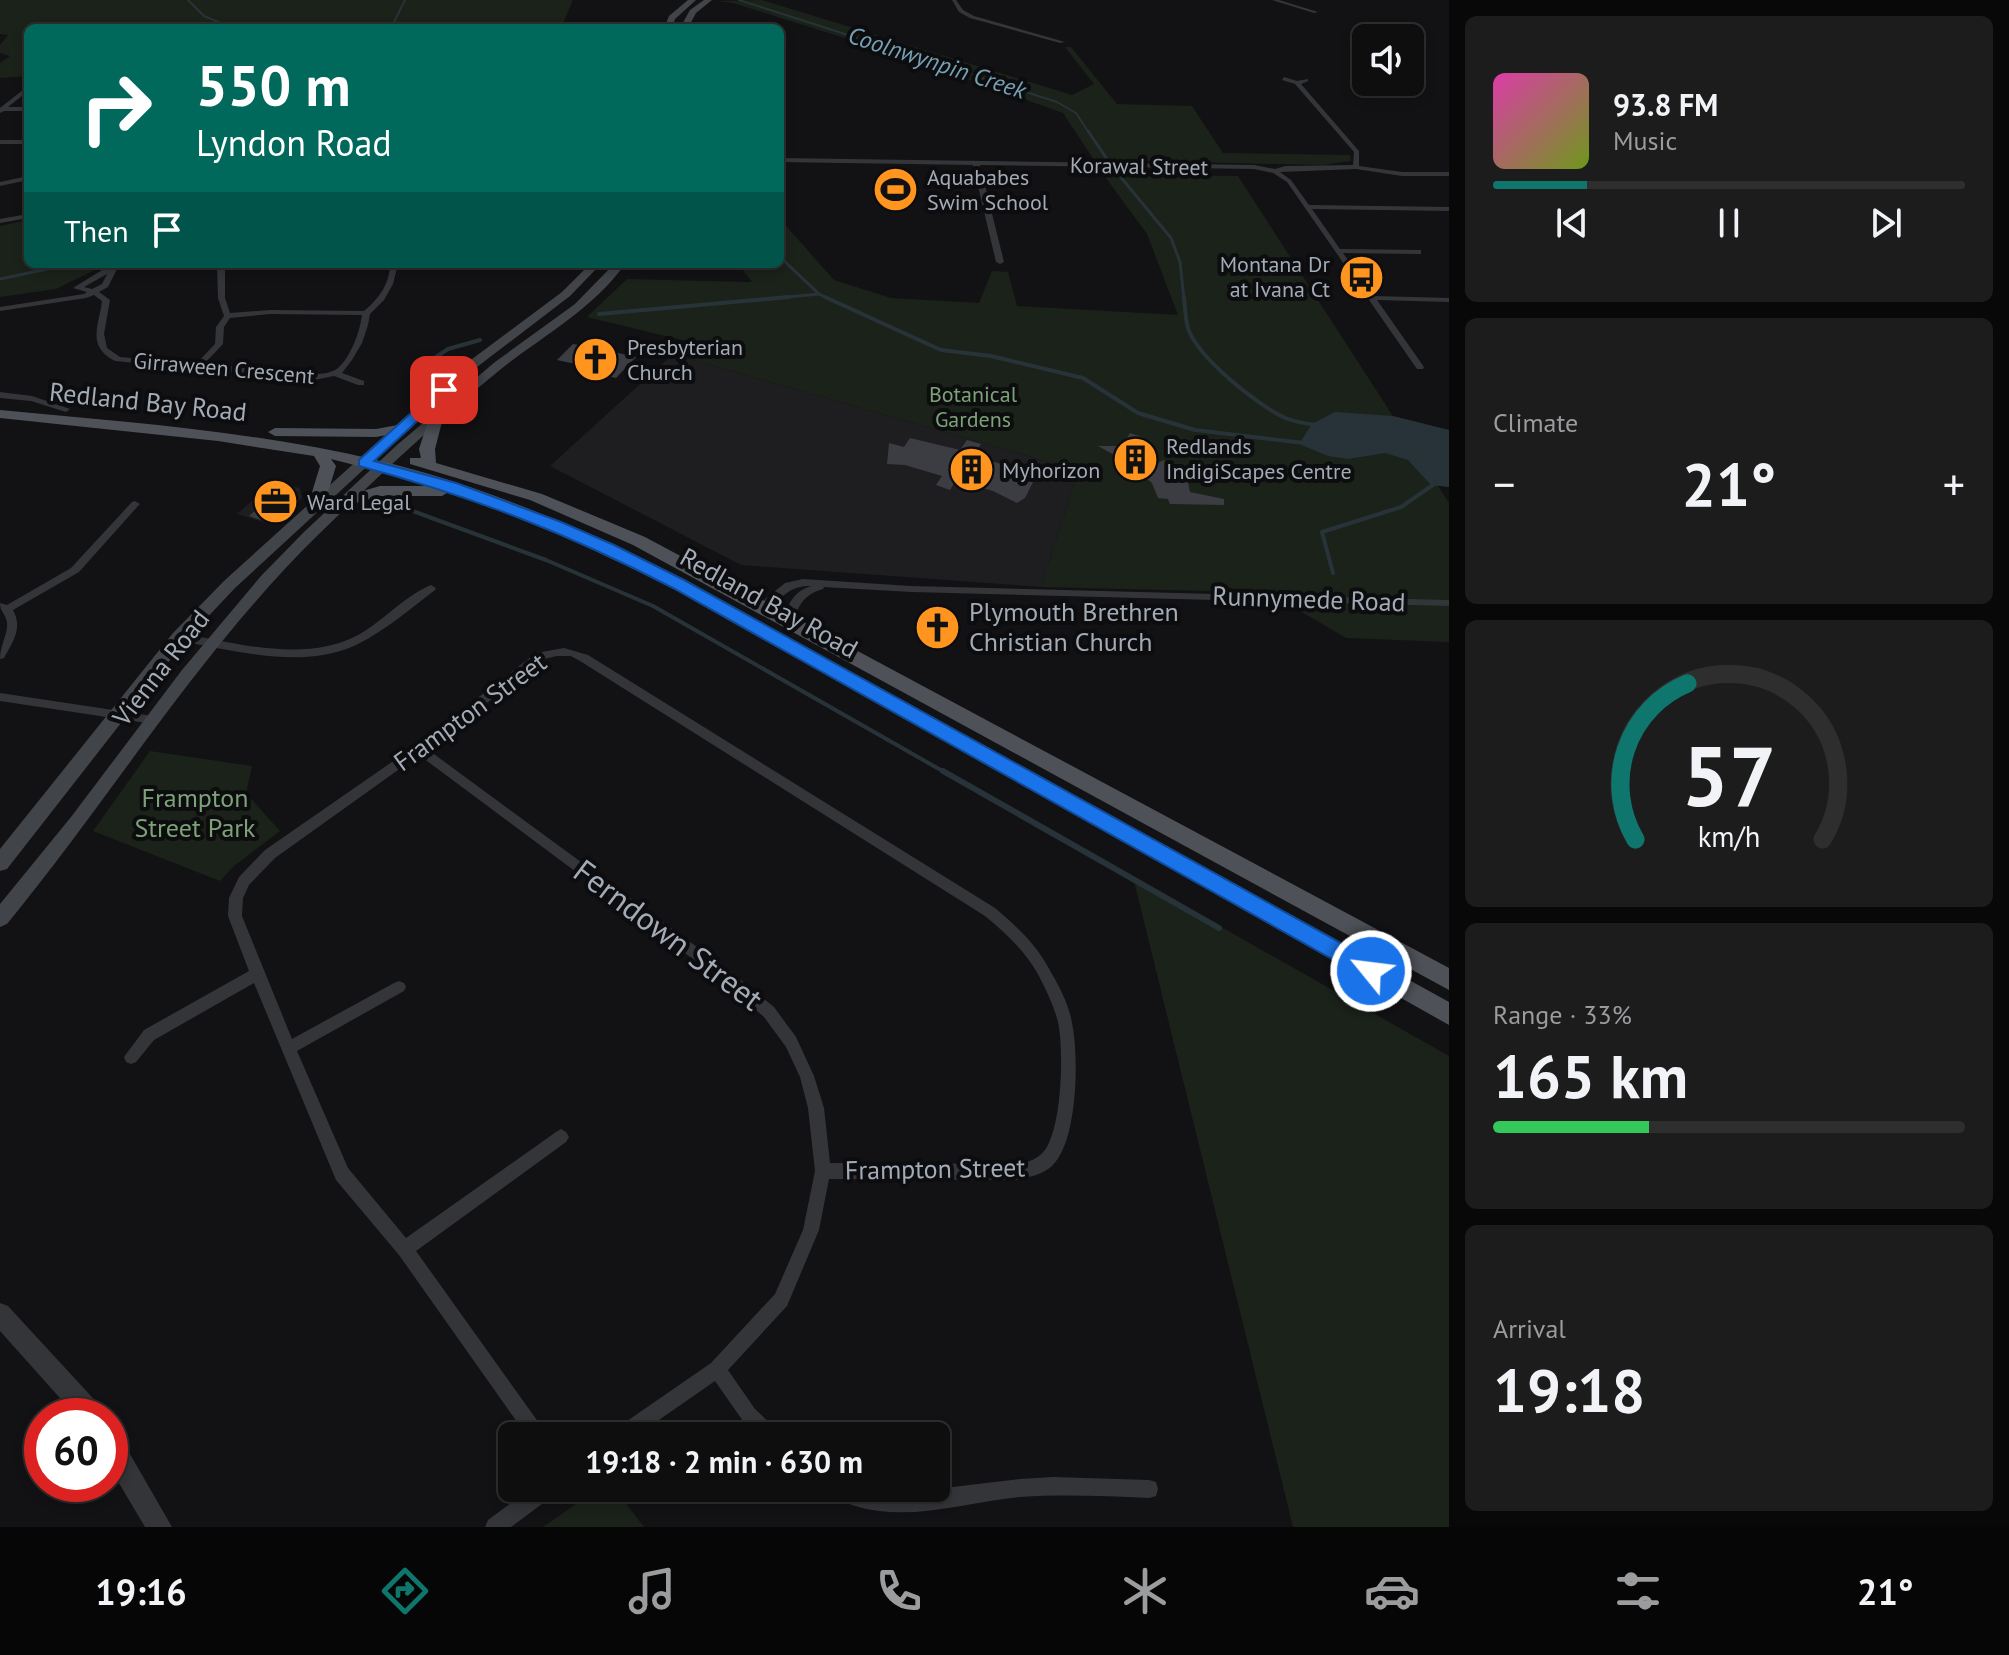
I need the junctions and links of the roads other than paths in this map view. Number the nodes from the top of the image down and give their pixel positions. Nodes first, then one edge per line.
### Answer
1 (692, 0) edge
2 (708, 0) edge
3 (954, 0) edge
4 (1274, 0) edge
5 (1316, 12) dead end
6 (670, 24) edge
7 (686, 24) edge
8 (1062, 42) dead end
9 (1284, 79) dead end
10 (1306, 80) dead end
11 (1297, 83) junction
12 (24, 91) edge
13 (24, 109) edge
14 (2, 110) edge
15 (0, 142) edge
16 (24, 142) edge
17 (784, 160) edge
18 (976, 163) junction
19 (1356, 167) junction
20 (1275, 171) junction
21 (1449, 174) edge
22 (24, 179) edge
23 (0, 184) edge
24 (1307, 207) junction
25 (1449, 209) edge
26 (24, 217) edge
27 (0, 221) edge
28 (1338, 251) junction
29 (1418, 252) dead end
30 (1000, 262) dead end
31 (113, 268) edge
32 (116, 268) edge
33 (221, 268) edge
34 (395, 268) edge
35 (592, 268) edge
36 (616, 268) edge
37 (78, 288) junction
38 (95, 292) junction
39 (1371, 298) junction
40 (1449, 300) edge
41 (0, 307) edge
42 (366, 313) junction
43 (228, 316) junction
44 (199, 365) junction
45 (1420, 367) dead end
46 (334, 373) junction
47 (361, 383) dead end
48 (0, 398) edge
49 (0, 414) edge
50 (436, 418) junction
51 (403, 428) junction
52 (275, 432) junction
53 (321, 454) junction
54 (379, 460) junction
55 (429, 464) junction
56 (470, 493) junction
57 (345, 501) junction
58 (317, 502) junction
59 (135, 504) dead end
60 (834, 585) junction
61 (431, 588) dead end
62 (1449, 603) edge
63 (4, 607) edge
64 (774, 614) junction
65 (755, 627) junction
66 (179, 637) junction
67 (213, 642) junction
68 (0, 655) edge
69 (0, 697) edge
70 (116, 715) junction
71 (153, 720) junction
72 (419, 749) junction
73 (0, 863) edge
74 (0, 918) edge
75 (257, 974) junction
76 (1449, 980) edge
77 (399, 987) dead end
78 (1449, 1014) edge
79 (289, 1048) junction
80 (131, 1057) dead end
81 (561, 1137) dead end
82 (823, 1171) junction
83 (405, 1249) junction
84 (0, 1314) edge
85 (717, 1369) junction
86 (76, 1398) edge
87 (528, 1422) edge
88 (640, 1422) edge
89 (756, 1422) edge
90 (128, 1474) edge
91 (1149, 1489) dead end
92 (950, 1498) edge
93 (528, 1502) edge
94 (884, 1502) edge
95 (924, 1502) edge
96 (159, 1527) edge
97 (495, 1527) edge

1 - 6 main road
2 - 7 main road
3 - 8 street
4 - 5 street
9 - 11 street
10 - 11 street
11 - 19 street
12 - 14 street
13 - 14 street
15 - 16 street
17 - 18 street, Korawal Street
18 - 20 street, Korawal Street
18 - 30 street
19 - 20 street, Korawal Street
19 - 21 street, Korawal Street
20 - 24 street
22 - 23 street
24 - 25 street
24 - 28 street
26 - 27 street
28 - 29 street
28 - 39 street
31 - 37 street
32 - 38 street
33 - 43 street, Girraween Crescent
34 - 42 street
35 - 51 main road
36 - 50 main road
37 - 38 street
37 - 41 street
38 - 41 street
38 - 44 street, Girraween Crescent
39 - 40 street
39 - 45 street
42 - 43 street, Girraween Crescent
42 - 46 street, Girraween Crescent
43 - 44 street
44 - 46 street, Girraween Crescent
46 - 47 street, Girraween Crescent
48 - 52 main road, Redland Bay Road
49 - 53 main road, Redland Bay Road
50 - 54 main road
50 - 55 main road
51 - 52 main road
51 - 54 main road
52 - 54 main road, Redland Bay Road
53 - 54 main road, Redland Bay Road
53 - 58 main road
54 - 55 main road, Redland Bay Road
54 - 56 main road, Redland Bay Road
54 - 57 main road, Vienna Road
54 - 58 main road, Vienna Road
55 - 64 main road, Redland Bay Road
56 - 57 main road
56 - 65 main road, Redland Bay Road
57 - 67 main road, Vienna Road
58 - 66 main road, Vienna Road
59 - 63 street
60 - 62 street, Runnymede Road
60 - 64 street, Runnymede Road
60 - 64 street, Runnymede Road
61 - 67 street
63 - 68 street
64 - 65 main road
64 - 76 main road, Redland Bay Road
65 - 78 main road, Redland Bay Road
66 - 67 street
66 - 70 main road, Vienna Road
67 - 71 main road, Vienna Road
69 - 70 street
70 - 71 street
70 - 73 main road, Vienna Road
71 - 74 main road, Vienna Road
72 - 75 street, Frampton Street
72 - 82 street, Ferndown Street
72 - 82 street, Frampton Street
75 - 79 street, Frampton Street
75 - 80 street
77 - 79 street
79 - 83 street, Frampton Street
81 - 83 street
82 - 85 street, Ferndown Street
83 - 87 street, Frampton Street
84 - 86 street
85 - 88 street, Ferndown Street
85 - 89 street
90 - 96 street
91 - 92 street
93 - 97 street
94 - 95 street

